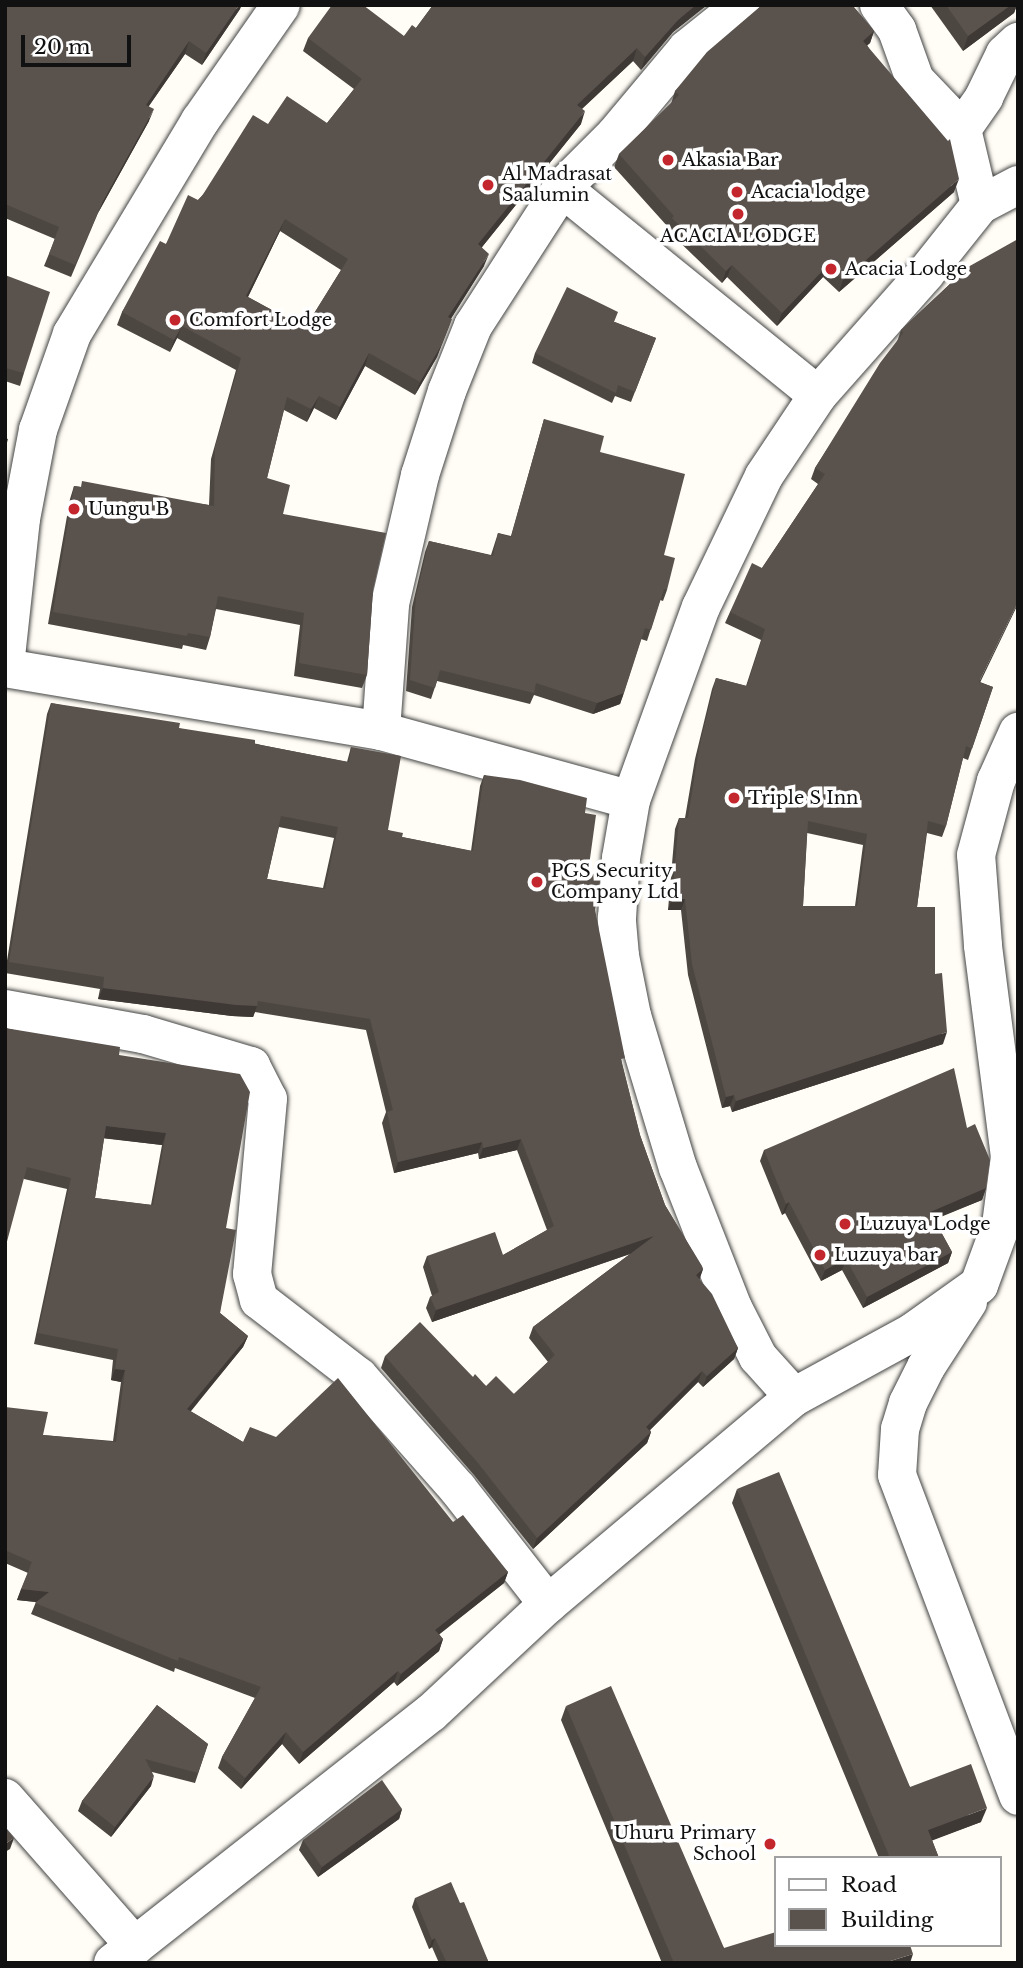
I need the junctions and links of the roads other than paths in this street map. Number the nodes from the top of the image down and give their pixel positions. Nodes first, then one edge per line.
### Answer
1 (281, 5) edge
2 (742, 5) edge
3 (878, 5) edge
4 (1018, 42) edge
5 (961, 129) junction
6 (1018, 185) edge
7 (562, 188) junction
8 (980, 205) junction
9 (818, 395) junction
10 (5, 667) edge
11 (381, 731) junction
12 (1018, 732) edge
13 (631, 800) junction
14 (5, 1009) edge
15 (979, 1285) junction
16 (794, 1397) junction
17 (548, 1604) junction
18 (1018, 1796) edge
19 (5, 1797) edge
20 (124, 1954) edge

1 - 10 street
2 - 7 street
3 - 5 street
4 - 5 street
5 - 8 street
6 - 8 street
7 - 9 street
7 - 11 street
8 - 9 street
9 - 13 street
10 - 11 street
11 - 13 street
12 - 15 street
13 - 16 street
14 - 17 street
15 - 16 street
15 - 18 street
16 - 17 street
17 - 20 street
19 - 20 street

